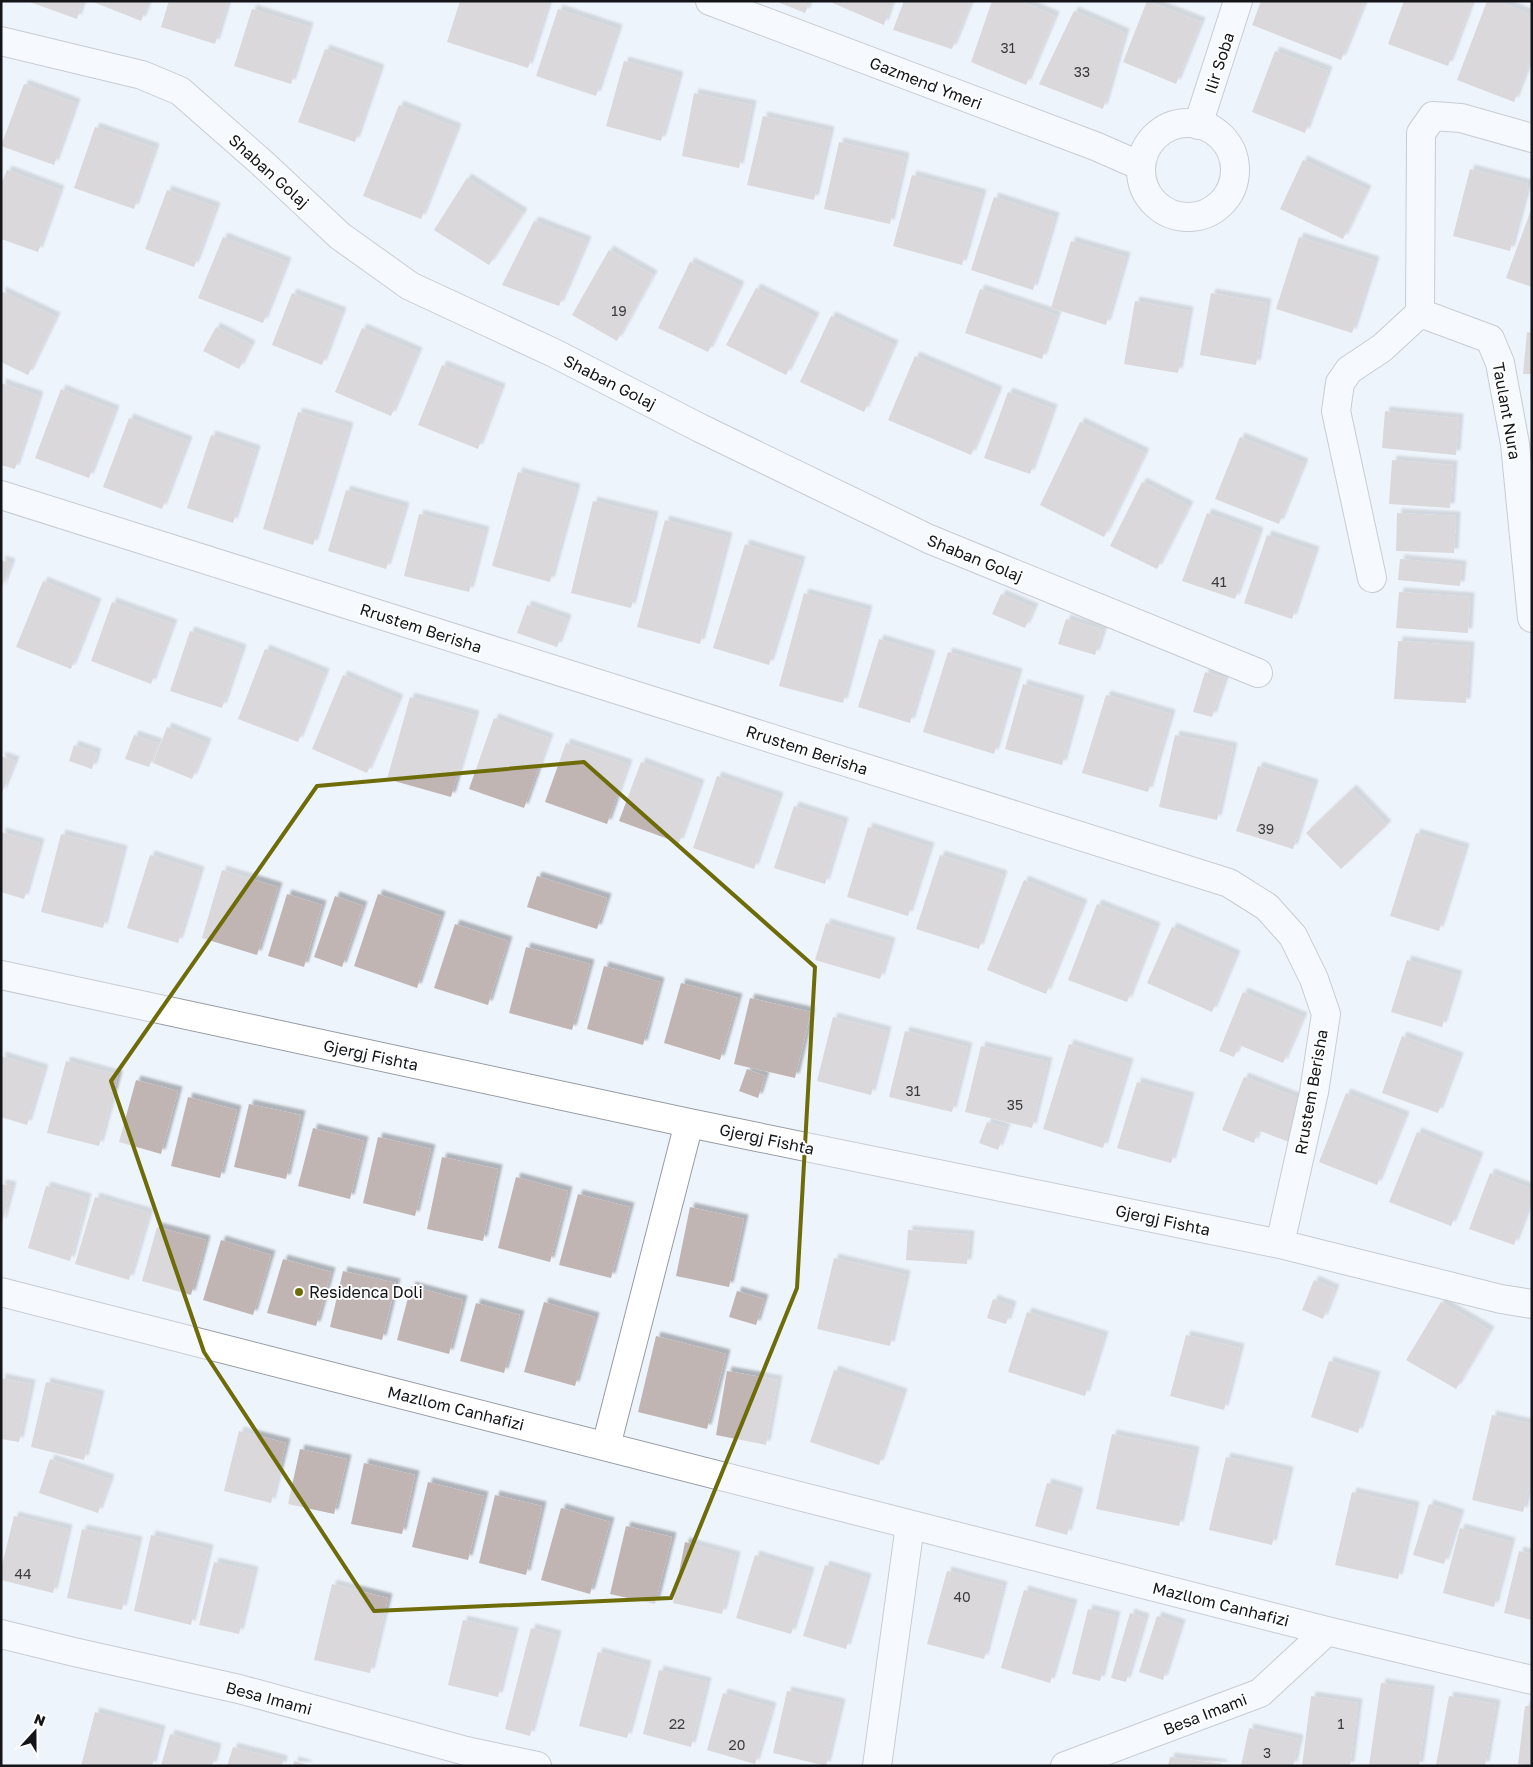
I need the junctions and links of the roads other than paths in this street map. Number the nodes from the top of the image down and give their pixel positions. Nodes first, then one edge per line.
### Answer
1 (710, 1) edge
2 (1238, 1) edge
3 (1, 41) edge
4 (1198, 125) junction
5 (1532, 138) edge
6 (1141, 166) junction
7 (1420, 313) junction
8 (1, 495) edge
9 (1372, 578) dead end
10 (1532, 618) edge
11 (1258, 673) dead end
12 (1, 975) edge
13 (689, 1123) junction
14 (1280, 1244) junction
15 (1, 1292) edge
16 (1532, 1304) edge
17 (606, 1446) junction
18 (910, 1525) junction
19 (1327, 1631) junction
20 (1, 1634) edge
21 (1532, 1680) edge
22 (537, 1766) edge
23 (877, 1766) edge
24 (1065, 1766) edge

1 - 6 street, Gazmend Ymeri
2 - 4 street, Ilir Soba
3 - 11 street, Shaban Golaj
4 - 6 street
4 - 6 street
5 - 7 street
7 - 9 street
7 - 10 street, Taulant Nura
8 - 14 street, Rrustem Berisha
12 - 13 street, Gjergj Fishta
13 - 14 street, Gjergj Fishta
13 - 17 street
14 - 16 street, Gjergj Fishta
15 - 17 street, Mazllom Canhafizi
17 - 18 street, Mazllom Canhafizi
18 - 19 street, Mazllom Canhafizi
18 - 23 street
19 - 21 street, Mazllom Canhafizi
19 - 24 street, Besa Imami
20 - 22 street, Besa Imami

